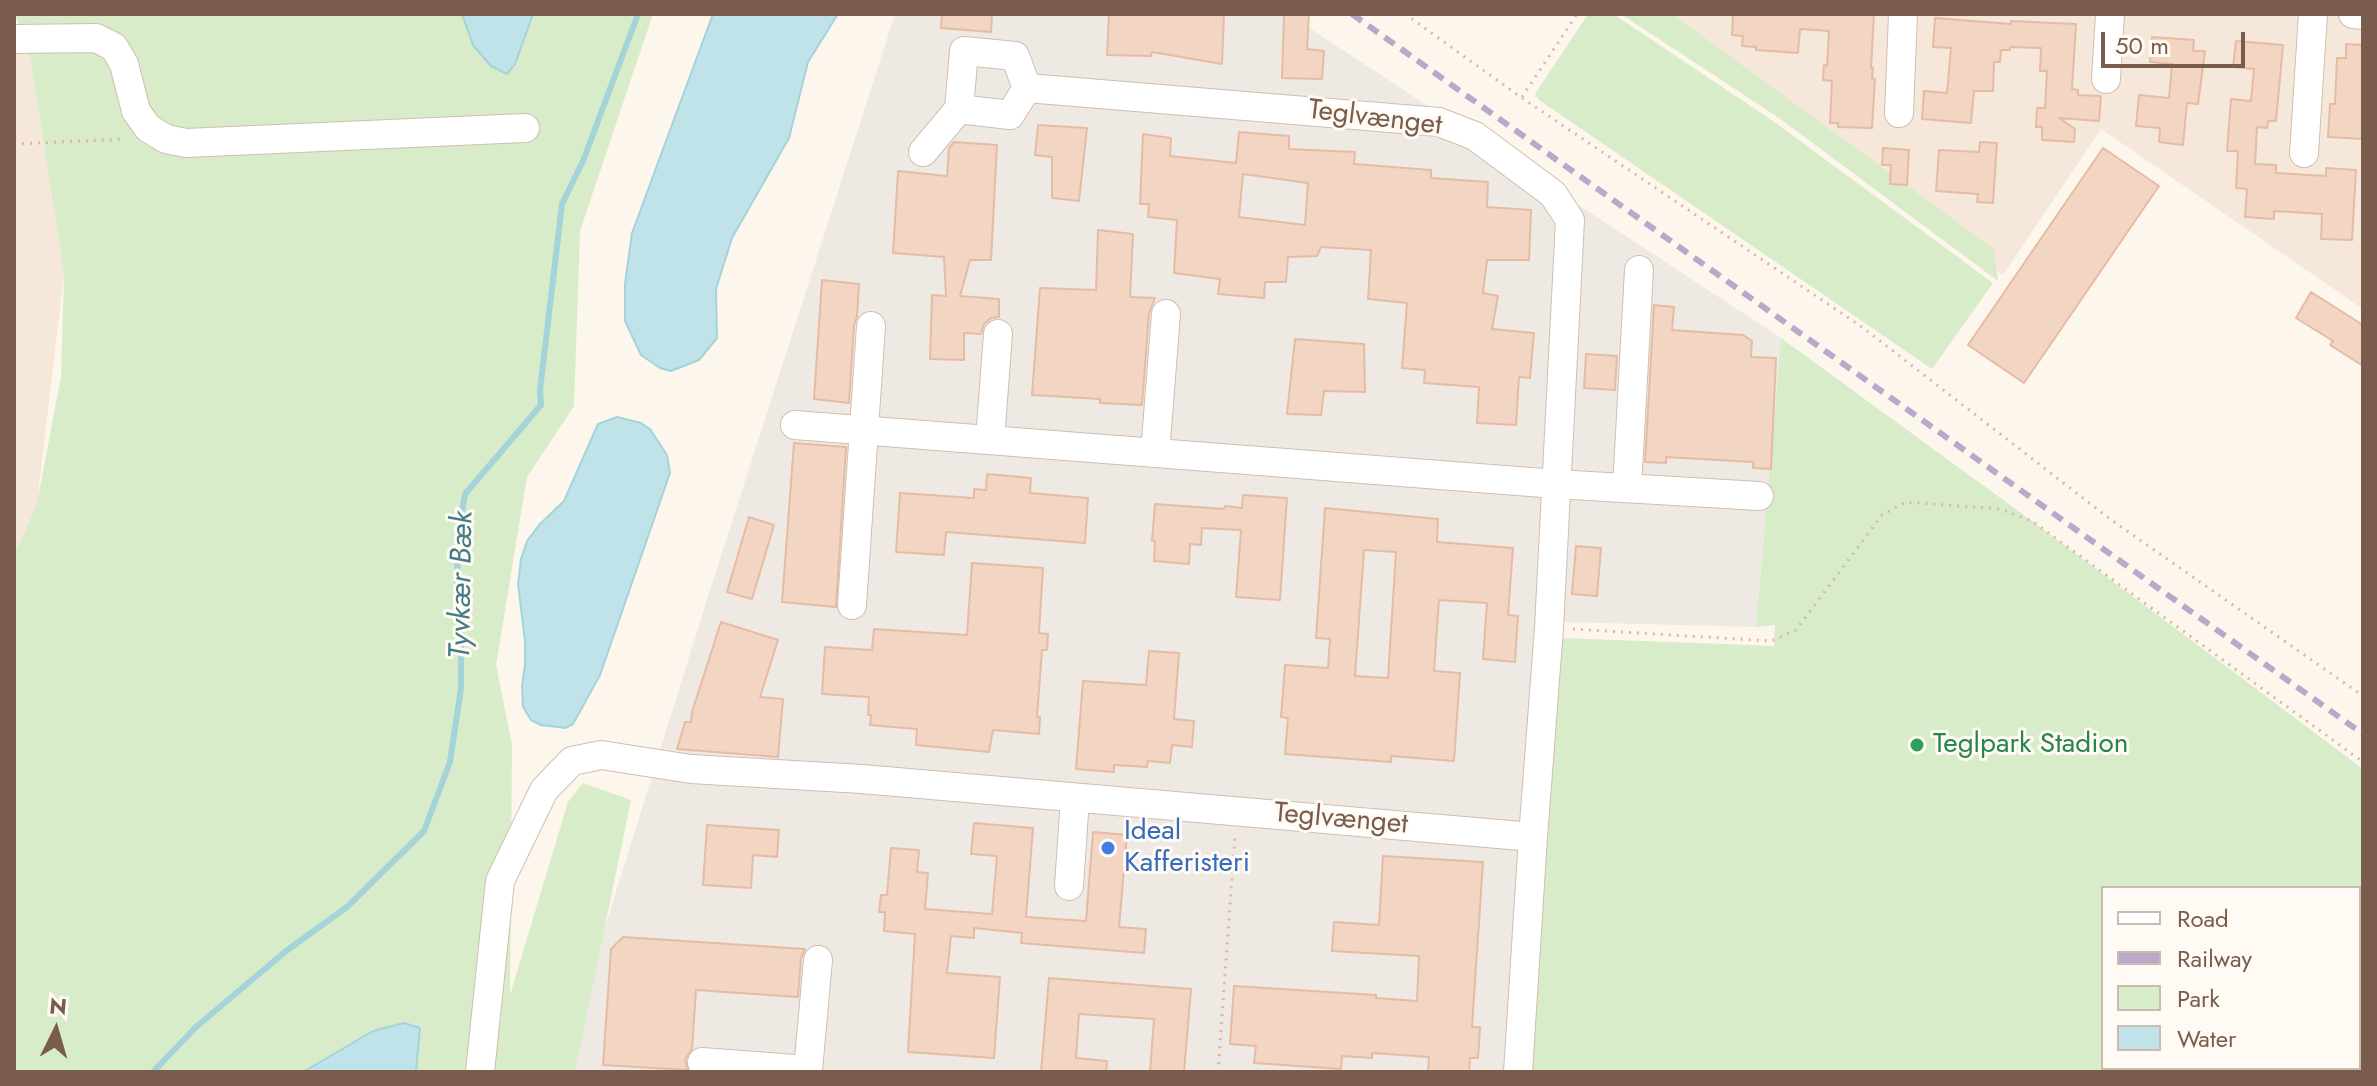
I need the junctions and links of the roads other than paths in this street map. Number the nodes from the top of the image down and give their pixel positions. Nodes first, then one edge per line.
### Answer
1 (1903, 14) edge
2 (2110, 14) edge
3 (2313, 14) edge
4 (2353, 14) edge
5 (2363, 15) edge
6 (14, 39) edge
7 (2106, 79) dead end
8 (1027, 88) junction
9 (959, 109) junction
10 (1899, 113) dead end
11 (525, 128) dead end
12 (923, 152) dead end
13 (2304, 153) dead end
14 (1639, 270) dead end
15 (1166, 314) dead end
16 (871, 326) dead end
17 (998, 334) dead end
18 (795, 425) dead end
19 (864, 430) junction
20 (990, 440) junction
21 (1155, 453) junction
22 (1556, 484) junction
23 (1627, 488) junction
24 (1759, 496) dead end
25 (852, 605) dead end
26 (1075, 798) junction
27 (1533, 837) junction
28 (1069, 886) dead end
29 (818, 960) dead end
30 (702, 1062) dead end
31 (809, 1071) edge
32 (480, 1072) edge
33 (1518, 1072) edge

1 - 10 street
2 - 7 street
3 - 13 street
4 - 5 street
6 - 11 street
8 - 9 street
8 - 9 street
8 - 22 street, Teglvænget
9 - 12 street
14 - 23 street
15 - 21 street
16 - 19 street
17 - 20 street
18 - 19 street
19 - 20 street
19 - 25 street
20 - 21 street
21 - 22 street
22 - 23 street
22 - 27 street, Teglvænget
23 - 24 street
26 - 27 street, Teglvænget
26 - 28 street
26 - 32 street, Teglvænget
27 - 33 street, Teglvænget
29 - 31 street
30 - 31 street

